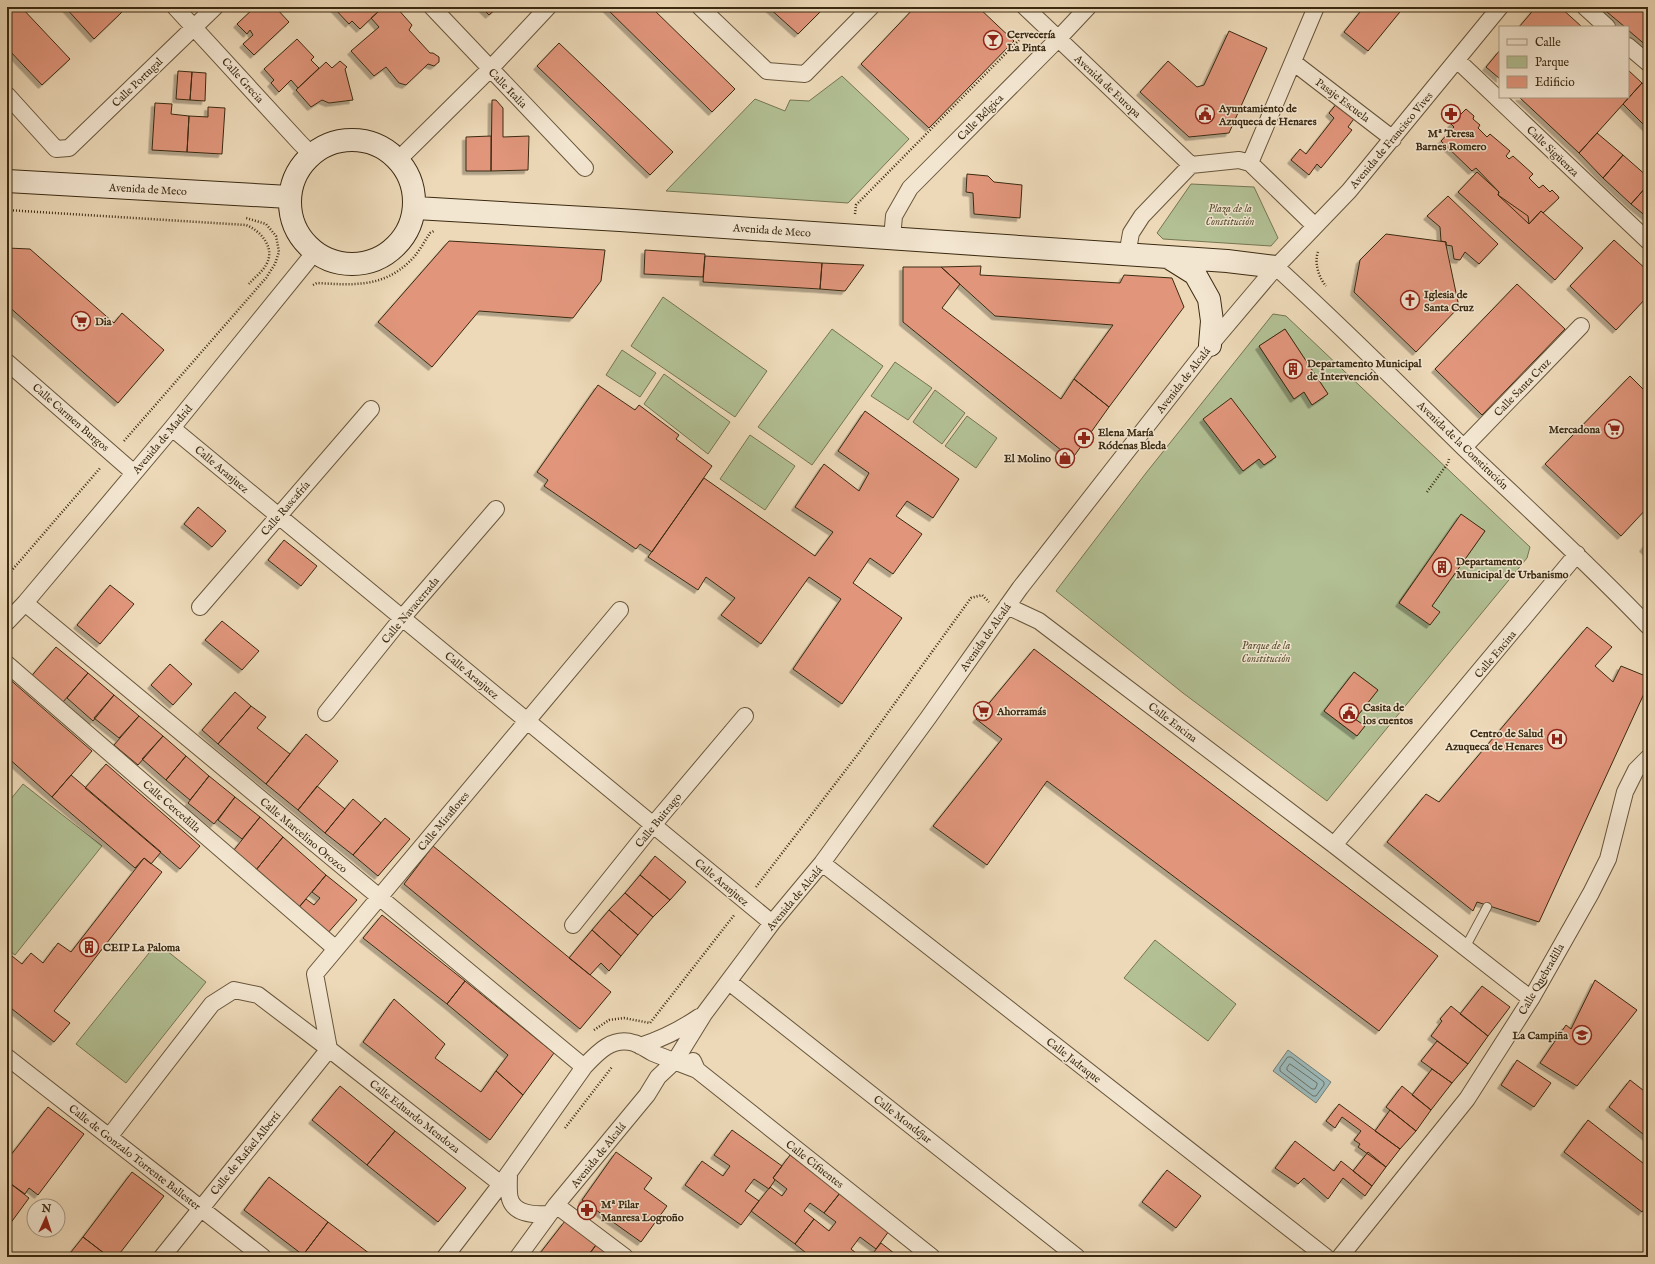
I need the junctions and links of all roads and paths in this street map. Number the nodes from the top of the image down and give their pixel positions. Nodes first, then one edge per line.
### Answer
1 (175, 7) edge
2 (215, 7) edge
3 (432, 7) edge
4 (548, 7) edge
5 (700, 7) edge
6 (871, 7) edge
7 (1025, 7) edge
8 (1088, 7) edge
9 (1316, 7) edge
10 (1585, 7) edge
11 (1498, 8) edge
12 (1606, 26) edge
13 (194, 27) junction
14 (1058, 39) junction
15 (1629, 47) edge
16 (1457, 60) junction
17 (1293, 62) junction
18 (1648, 63) edge
19 (490, 69) junction
20 (7, 94) edge
21 (1393, 138) junction
22 (310, 153) junction
23 (399, 159) junction
24 (1250, 163) junction
25 (1191, 165) junction
26 (585, 168) dead end
27 (7, 181) edge
28 (289, 197) junction
29 (416, 208) junction
30 (7, 210) edge
31 (241, 218) dead end
32 (1315, 226) junction
33 (892, 238) junction
34 (1648, 242) edge
35 (1319, 248) dead end
36 (314, 253) junction
37 (1127, 255) junction
38 (1170, 258) junction
39 (1276, 266) junction
40 (249, 284) dead end
41 (1322, 309) junction
42 (1581, 326) dead end
43 (1210, 345) junction
44 (7, 362) edge
45 (371, 409) dead end
46 (172, 428) junction
47 (1464, 447) junction
48 (112, 454) junction
49 (1449, 454) dead end
50 (134, 473) junction
51 (1427, 492) dead end
52 (496, 508) dead end
53 (278, 515) junction
54 (1577, 554) junction
55 (7, 576) edge
56 (25, 603) junction
57 (1007, 606) junction
58 (200, 607) dead end
59 (620, 610) dead end
60 (402, 618) junction
61 (7, 622) edge
62 (1648, 626) edge
63 (7, 664) edge
64 (326, 713) dead end
65 (745, 716) dead end
66 (528, 721) junction
67 (1648, 758) edge
68 (653, 825) junction
69 (1334, 845) junction
70 (822, 863) junction
71 (378, 897) junction
72 (1487, 907) dead end
73 (772, 923) junction
74 (573, 925) dead end
75 (1465, 948) junction
76 (336, 949) junction
77 (728, 982) junction
78 (1531, 999) junction
79 (704, 1014) junction
80 (690, 1037) junction
81 (329, 1049) junction
82 (645, 1049) junction
83 (7, 1057) edge
84 (674, 1061) junction
85 (584, 1067) junction
86 (697, 1070) junction
87 (658, 1077) junction
88 (109, 1137) junction
89 (505, 1179) junction
90 (201, 1208) junction
91 (553, 1210) junction
92 (162, 1257) edge
93 (262, 1257) edge
94 (446, 1257) edge
95 (518, 1257) edge
96 (625, 1257) edge
97 (932, 1257) edge
98 (1077, 1257) edge
99 (1326, 1257) edge
100 (1340, 1257) edge

1 - 13 street, Calle Grecia
2 - 13 street, Calle Portugal
3 - 19 street, Calle Italia
4 - 19 street
5 - 6 street
7 - 14 street, Avenida de Europa
8 - 14 street, Calle Bélgica
9 - 17 street
10 - 12 street
11 - 16 street, Avenida de Francisco Vives
13 - 20 street, Calle Portugal
13 - 22 street, Calle Grecia
14 - 25 street, Avenida de Europa
14 - 33 street, Calle Bélgica
15 - 18 street
16 - 21 street, Avenida de Francisco Vives
16 - 34 street, Calle Sigüenza
17 - 21 street, Pasaje Escuela
17 - 24 street
19 - 23 street
19 - 26 street, Calle Italia
21 - 32 street, Avenida de Francisco Vives
22 - 23 street
22 - 28 street
23 - 29 street
24 - 25 street
24 - 32 street
25 - 37 street
27 - 28 street, Avenida de Meco
28 - 36 street
29 - 33 street, Avenida de Meco
29 - 36 street
30 - 40 path
31 - 48 path
32 - 39 street, Avenida de Francisco Vives
33 - 37 street, Avenida de Meco
35 - 41 path
36 - 46 street, Avenida de Madrid
37 - 38 street, Avenida de Meco
38 - 39 street, Avenida de Meco
38 - 43 street
39 - 41 street, Avenida de la Constitución
39 - 43 street, Avenida de Alcalá
41 - 47 street, Avenida de la Constitución
42 - 47 street, Calle Santa Cruz
43 - 57 street, Avenida de Alcalá
44 - 48 street, Calle Carmen Burgos
45 - 53 street, Calle Rascafría
46 - 50 street, Avenida de Madrid
46 - 53 street, Calle Aranjuez
47 - 54 street, Avenida de la Constitución
48 - 50 street, Calle Carmen Burgos
48 - 55 path
49 - 51 path
50 - 56 street, Avenida de Madrid
52 - 60 street, Calle Navacerrada
53 - 58 street, Calle Rascafría
53 - 60 street, Calle Aranjuez
54 - 62 street, Avenida de la Constitución
54 - 69 street, Calle Encina
56 - 61 street, Avenida de Madrid
56 - 71 street, Calle Marcelino Orozco
57 - 69 street, Calle Encina
57 - 70 street, Avenida de Alcalá
59 - 66 street, Calle Miraflores
60 - 64 street, Calle Navacerrada
60 - 66 street, Calle Aranjuez
63 - 76 street, Calle Cercedilla
65 - 68 street, Calle Buitrago
66 - 68 street, Calle Aranjuez
66 - 71 street, Calle Miraflores
67 - 78 street, Calle Quebradilla
68 - 73 street, Calle Aranjuez
68 - 74 street, Calle Buitrago
69 - 75 street, Calle Encina
70 - 73 street, Avenida de Alcalá
70 - 99 street, Calle Jadraque
71 - 76 street, Calle Miraflores
71 - 85 street, Calle Marcelino Orozco
72 - 75 lane
73 - 77 street, Avenida de Alcalá
75 - 78 street, Calle Encina
76 - 81 street, Calle Miraflores
77 - 79 street, Avenida de Alcalá
77 - 98 street, Calle Mondéjar
78 - 100 street, Calle Quebradilla
79 - 80 street, Avenida de Alcalá
79 - 82 street, Avenida de Alcalá
80 - 84 street, Avenida de Alcalá
80 - 86 street
81 - 88 street, Calle Eduardo Mendoza
81 - 89 street, Calle Eduardo Mendoza
81 - 90 street, Calle de Rafael Alberti
82 - 84 street, Calle Cifuentes
82 - 85 street, Avenida de Alcalá
82 - 87 street
83 - 88 street, Calle de Gonzalo Torrente Ballester
84 - 86 street, Calle Cifuentes
84 - 87 street, Avenida de Alcalá
85 - 89 street, Avenida de Alcalá
86 - 97 street, Calle Cifuentes
87 - 91 street, Avenida de Alcalá
88 - 90 street, Calle de Gonzalo Torrente Ballester
89 - 91 street
89 - 94 street, Avenida de Alcalá
90 - 92 street, Calle de Rafael Alberti
90 - 93 street, Calle de Gonzalo Torrente Ballester
91 - 95 street, Avenida de Alcalá
91 - 96 street

